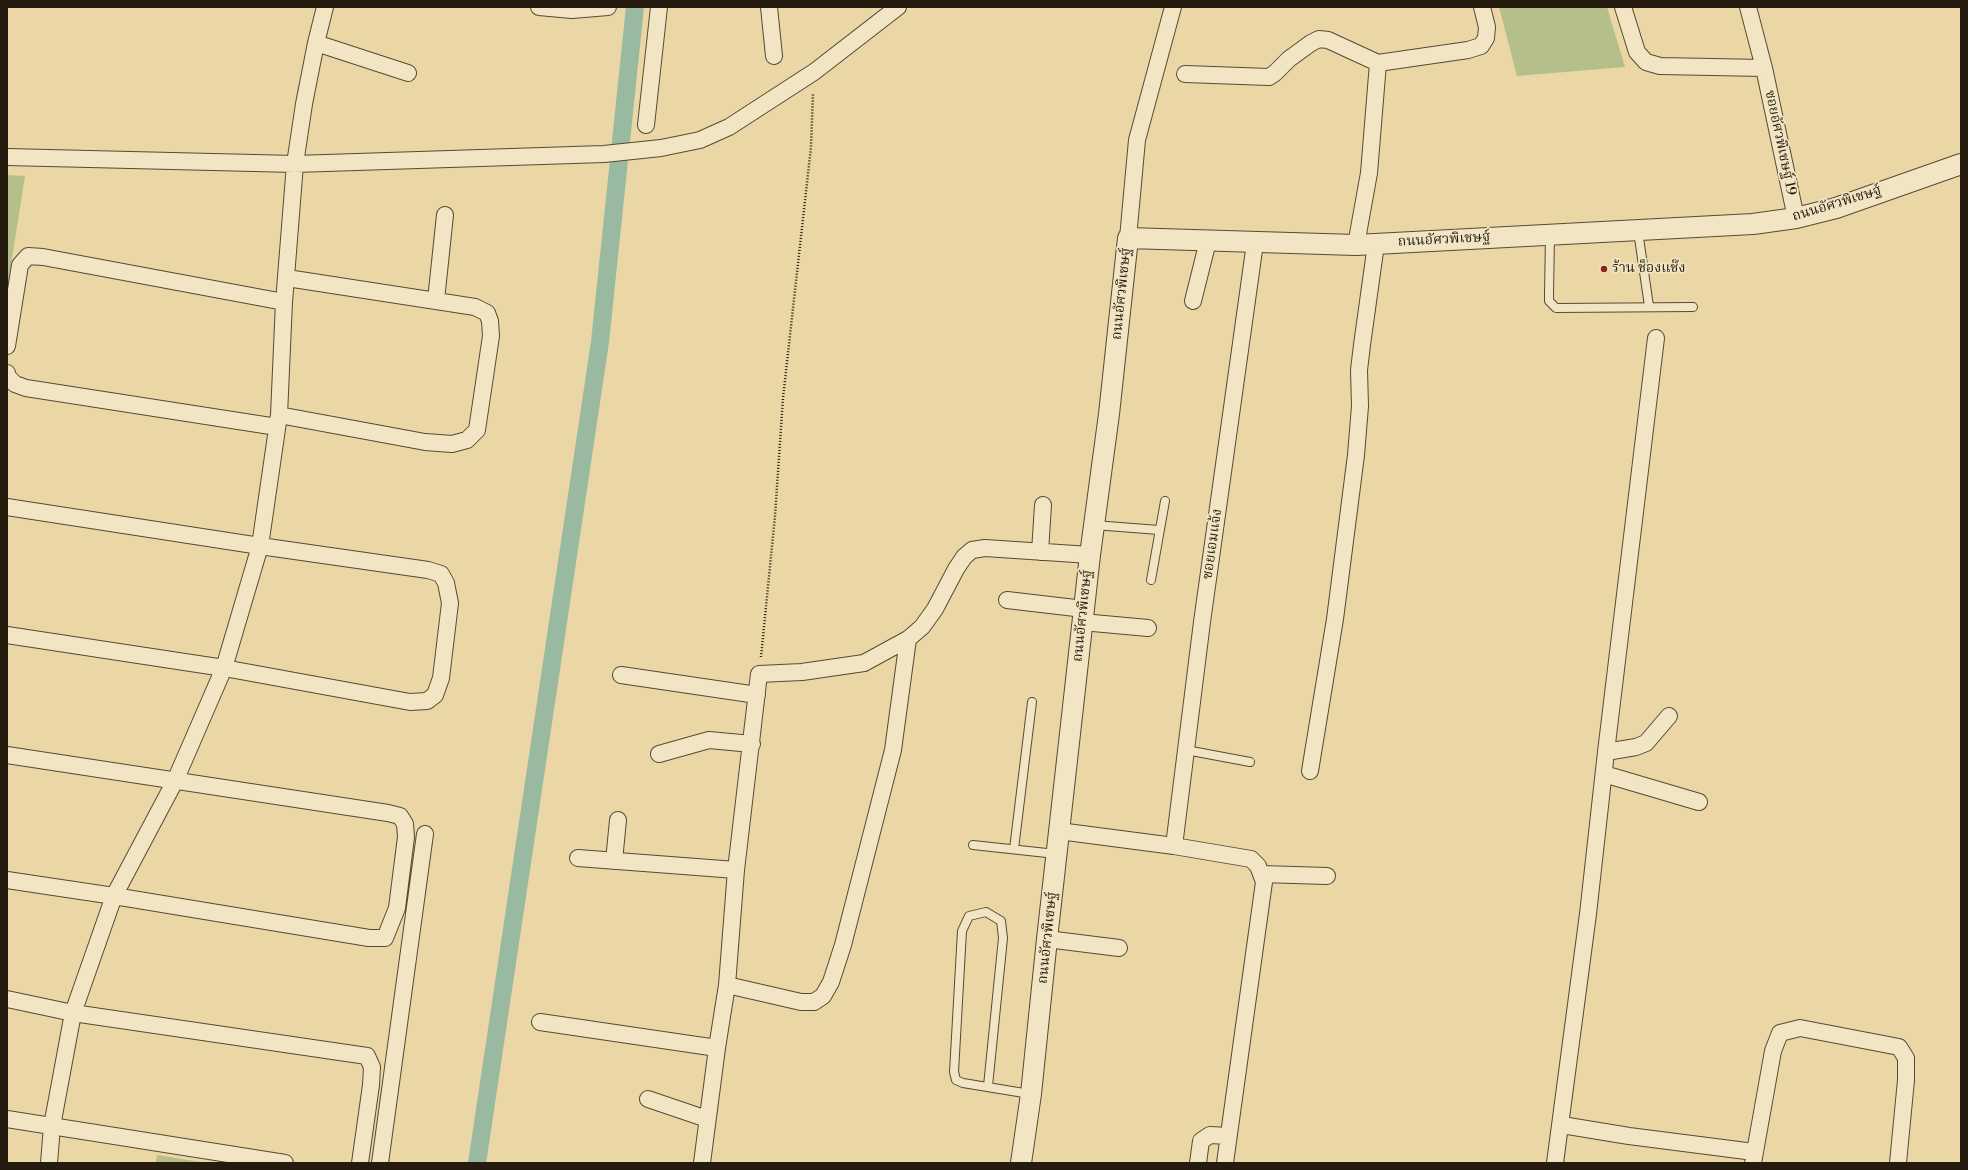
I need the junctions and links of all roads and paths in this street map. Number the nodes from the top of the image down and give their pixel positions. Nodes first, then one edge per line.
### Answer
1 (325, 7) edge
2 (539, 7) edge
3 (608, 7) edge
4 (659, 7) edge
5 (769, 7) edge
6 (898, 7) edge
7 (1173, 7) edge
8 (1482, 7) edge
9 (1623, 7) edge
10 (1748, 7) edge
11 (316, 43) junction
12 (774, 56) dead end
13 (1378, 63) junction
14 (1764, 68) junction
15 (814, 72) junction
16 (408, 73) dead end
17 (1185, 74) dead end
18 (646, 126) dead end
19 (7, 157) edge
20 (295, 164) junction
21 (1961, 164) edge
22 (445, 215) dead end
23 (1796, 218) junction
24 (1638, 231) junction
25 (1550, 234) junction
26 (1128, 238) junction
27 (1208, 241) junction
28 (1255, 243) junction
29 (1376, 244) junction
30 (1356, 245) junction
31 (287, 278) junction
32 (436, 300) junction
33 (1193, 301) dead end
34 (284, 302) junction
35 (1649, 306) junction
36 (1693, 307) dead end
37 (1656, 338) dead end
38 (7, 346) edge
39 (7, 373) edge
40 (278, 421) junction
41 (1164, 501) dead end
42 (1043, 505) dead end
43 (7, 507) edge
44 (1093, 525) junction
45 (1159, 530) junction
46 (260, 546) junction
47 (1040, 552) junction
48 (1090, 555) junction
49 (1151, 580) dead end
50 (1007, 600) dead end
51 (1083, 616) junction
52 (1148, 628) dead end
53 (7, 635) edge
54 (908, 639) junction
55 (224, 668) junction
56 (759, 674) junction
57 (621, 675) dead end
58 (757, 695) junction
59 (1032, 702) dead end
60 (1669, 716) dead end
61 (752, 744) junction
62 (1186, 750) junction
63 (1606, 752) junction
64 (659, 754) dead end
65 (7, 755) edge
66 (1250, 762) dead end
67 (1310, 771) dead end
68 (1604, 774) junction
69 (175, 781) junction
70 (1699, 802) dead end
71 (618, 820) dead end
72 (1059, 831) junction
73 (425, 834) dead end
74 (973, 844) dead end
75 (1174, 846) junction
76 (1014, 849) junction
77 (1057, 854) junction
78 (578, 858) dead end
79 (614, 861) junction
80 (736, 870) junction
81 (1261, 874) junction
82 (1327, 876) dead end
83 (7, 880) edge
84 (114, 896) junction
85 (1047, 939) junction
86 (1119, 948) dead end
87 (727, 985) junction
88 (7, 999) edge
89 (73, 1013) junction
90 (540, 1022) dead end
91 (717, 1048) junction
92 (988, 1086) junction
93 (1031, 1094) junction
94 (648, 1099) dead end
95 (7, 1119) edge
96 (707, 1119) junction
97 (1562, 1125) junction
98 (52, 1126) junction
99 (1228, 1136) junction
100 (1753, 1158) edge
101 (49, 1163) edge
102 (285, 1163) edge
103 (360, 1163) edge
104 (380, 1163) edge
105 (702, 1163) edge
106 (1021, 1163) edge
107 (1198, 1163) edge
108 (1224, 1163) edge
109 (1555, 1163) edge
110 (1898, 1163) edge

1 - 11 street
2 - 3 street
4 - 18 street
5 - 12 street
6 - 15 street
7 - 26 street
8 - 13 street
9 - 14 street
10 - 14 street, ซอยอัศวพิเชษฐ์ 19
11 - 16 street
11 - 20 street
13 - 17 street
13 - 30 street
14 - 23 street, ซอยอัศวพิเชษฐ์ 19
15 - 20 street
15 - 56 path
19 - 20 street
20 - 31 street
21 - 23 street, ถนนอัศวพิเชษฐ์
22 - 32 street
23 - 24 street, ถนนอัศวพิเชษฐ์
24 - 25 street, ถนนอัศวพิเชษฐ์
24 - 35 lane
25 - 29 street, ถนนอัศวพิเชษฐ์
25 - 35 lane
26 - 27 street, ถนนอัศวพิเชษฐ์
26 - 44 street, ถนนอัศวพิเชษฐ์
27 - 28 street, ถนนอัศวพิเชษฐ์
27 - 33 street
28 - 30 street, ถนนอัศวพิเชษฐ์
28 - 62 street, ซอยเอมแจ้ง
29 - 30 street, ถนนอัศวพิเชษฐ์
29 - 67 street
31 - 32 street
31 - 34 street
32 - 40 street
34 - 38 street
34 - 40 street
35 - 36 lane
37 - 63 street
39 - 40 street
40 - 46 street
41 - 45 lane
42 - 47 street
43 - 46 street
44 - 45 lane
44 - 48 street, ถนนอัศวพิเชษฐ์
45 - 49 lane
46 - 55 street
46 - 55 street
47 - 48 street
47 - 54 street
48 - 51 street, ถนนอัศวพิเชษฐ์
50 - 51 street
51 - 52 street
51 - 72 street, ถนนอัศวพิเชษฐ์
53 - 55 street
54 - 56 street
54 - 87 street
55 - 69 street
56 - 58 street
57 - 58 street
58 - 61 street
59 - 76 lane
60 - 63 street
61 - 64 street
61 - 80 street
62 - 66 lane
62 - 75 street, ซอยเอมแจ้ง
63 - 68 street
65 - 69 street
68 - 70 street
68 - 97 street
69 - 84 street
69 - 84 street
71 - 79 street
72 - 75 street
72 - 77 street, ถนนอัศวพิเชษฐ์
73 - 104 street
74 - 76 lane
75 - 81 street
76 - 77 lane
77 - 85 street, ถนนอัศวพิเชษฐ์
78 - 79 street
79 - 80 street
80 - 87 street
81 - 82 street
81 - 99 street
83 - 84 street
84 - 89 street
85 - 86 street
85 - 93 street, ถนนอัศวพิเชษฐ์
87 - 91 street
88 - 89 street
89 - 98 street
89 - 103 street
90 - 91 street
91 - 96 street
92 - 92 lane
92 - 93 lane
93 - 106 street, ถนนอัศวพิเชษฐ์
94 - 96 street
95 - 98 street
96 - 105 street
97 - 100 street
97 - 109 street
98 - 101 street
98 - 102 street
99 - 107 street
99 - 108 street
100 - 110 street

